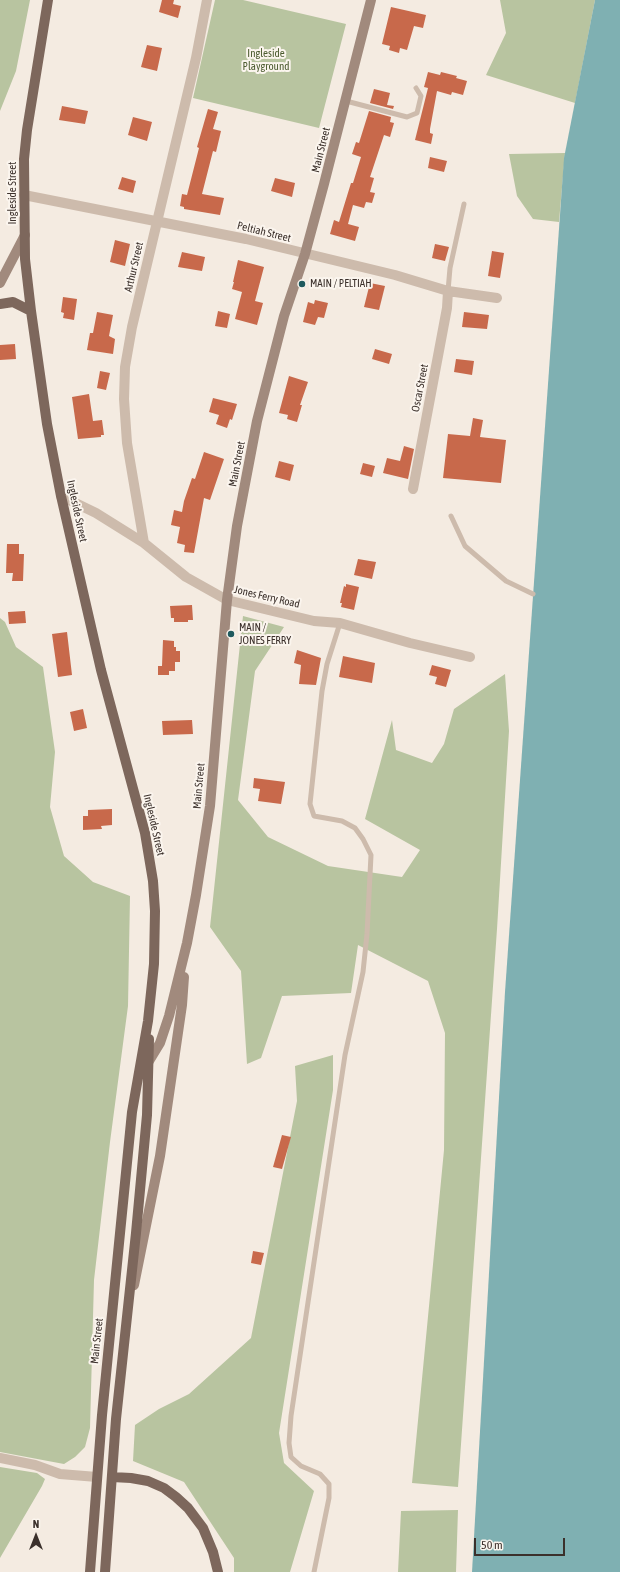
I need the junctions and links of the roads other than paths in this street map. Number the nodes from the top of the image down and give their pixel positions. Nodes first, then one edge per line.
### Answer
1 (48, 0) edge
2 (207, 0) edge
3 (371, 0) edge
4 (416, 88) dead end
5 (346, 101) junction
6 (24, 195) junction
7 (464, 204) dead end
8 (158, 221) junction
9 (24, 234) junction
10 (305, 254) junction
11 (0, 284) edge
12 (448, 291) junction
13 (497, 298) dead end
14 (0, 304) edge
15 (31, 311) junction
16 (413, 489) dead end
17 (61, 496) junction
18 (451, 516) dead end
19 (144, 543) junction
20 (533, 594) dead end
21 (227, 600) junction
22 (340, 623) junction
23 (470, 657) dead end
24 (187, 943) junction
25 (148, 1021) junction
26 (149, 1062) junction
27 (137, 1078) junction
28 (132, 1112) joint
29 (147, 1114) joint
30 (126, 1326) junction
31 (0, 1458) edge
32 (97, 1477) junction
33 (112, 1477) junction
34 (90, 1572) edge
35 (105, 1572) edge
36 (218, 1572) edge
37 (314, 1572) edge

1 - 6 main road, Ingleside Street
2 - 8 street, Arthur Street
3 - 5 main road, Main Street
4 - 5 lane
5 - 10 main road, Main Street
6 - 8 street, Peltiah Street
6 - 9 main road, Ingleside Street
7 - 12 lane
8 - 10 street, Peltiah Street
8 - 19 street, Arthur Street
9 - 11 main road
9 - 15 main road, Ingleside Street
10 - 12 street, Peltiah Street
10 - 21 main road, Main Street
12 - 13 street, Peltiah Street
12 - 16 street, Oscar Street
14 - 15 main road
15 - 17 main road, Ingleside Street
17 - 19 street, Jones Ferry Road
17 - 25 main road, Ingleside Street
18 - 20 lane
19 - 21 street, Jones Ferry Road
21 - 22 street, Jones Ferry Road
21 - 24 main road, Main Street
22 - 23 street, Jones Ferry Road
22 - 37 lane
24 - 26 main road, Main Street
24 - 30 main road, Main Street
25 - 26 main road, Ingleside Street
25 - 27 main road, Ingleside Street
26 - 27 main road, Main Street
26 - 29 main road, Ingleside Street
27 - 28 main road, Ingleside Street
28 - 32 main road, Main Street
29 - 30 main road, Main Street
30 - 33 main road, Main Street
31 - 32 street
32 - 33 lane
32 - 34 main road, Main Street
33 - 35 main road, Main Street
33 - 36 main road

